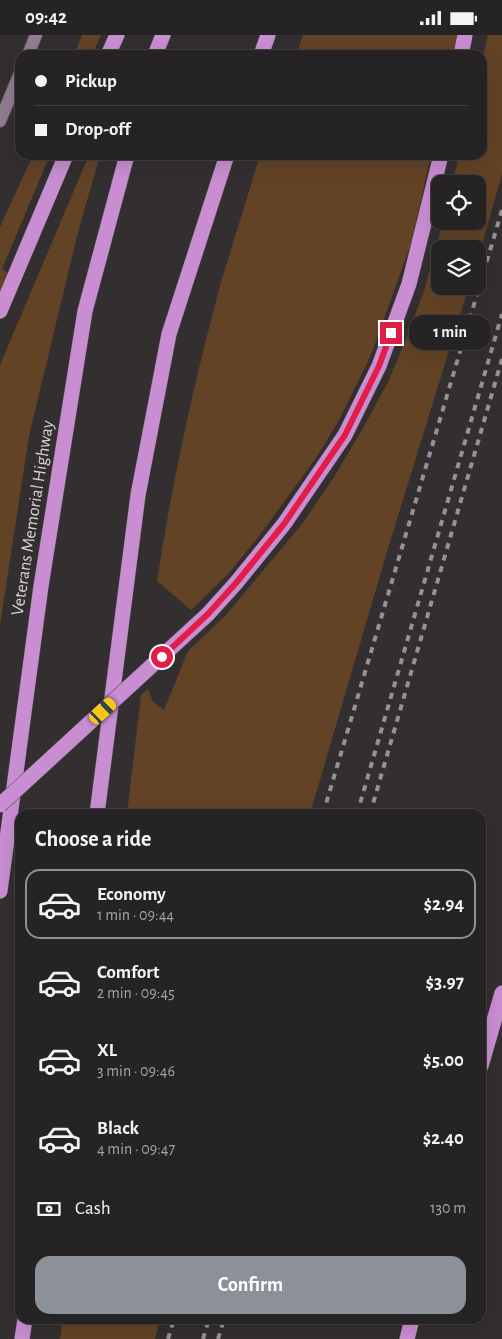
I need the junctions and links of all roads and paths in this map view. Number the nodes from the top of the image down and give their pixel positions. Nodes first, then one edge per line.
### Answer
1 (36, 35) edge
2 (117, 35) edge
3 (163, 35) edge
4 (268, 35) edge
5 (466, 35) edge
6 (30, 50) edge
7 (110, 50) edge
8 (157, 50) edge
9 (263, 50) edge
10 (462, 50) edge
11 (15, 85) edge
12 (0, 121) edge
13 (64, 160) edge
14 (126, 160) edge
15 (225, 160) edge
16 (440, 160) edge
17 (0, 311) edge
18 (0, 805) edge
19 (98, 809) edge
20 (0, 891) edge
21 (502, 993) edge
22 (486, 1049) edge
23 (25, 1324) edge
24 (411, 1324) edge
25 (22, 1339) edge
26 (407, 1339) edge

1 - 6 street
2 - 7 highway
3 - 8 highway
4 - 9 highway
5 - 10 highway
11 - 12 street
13 - 17 highway
14 - 20 highway, Veterans Memorial Highway
15 - 19 highway
16 - 18 highway, bridge
21 - 22 highway
23 - 25 highway
24 - 26 highway

